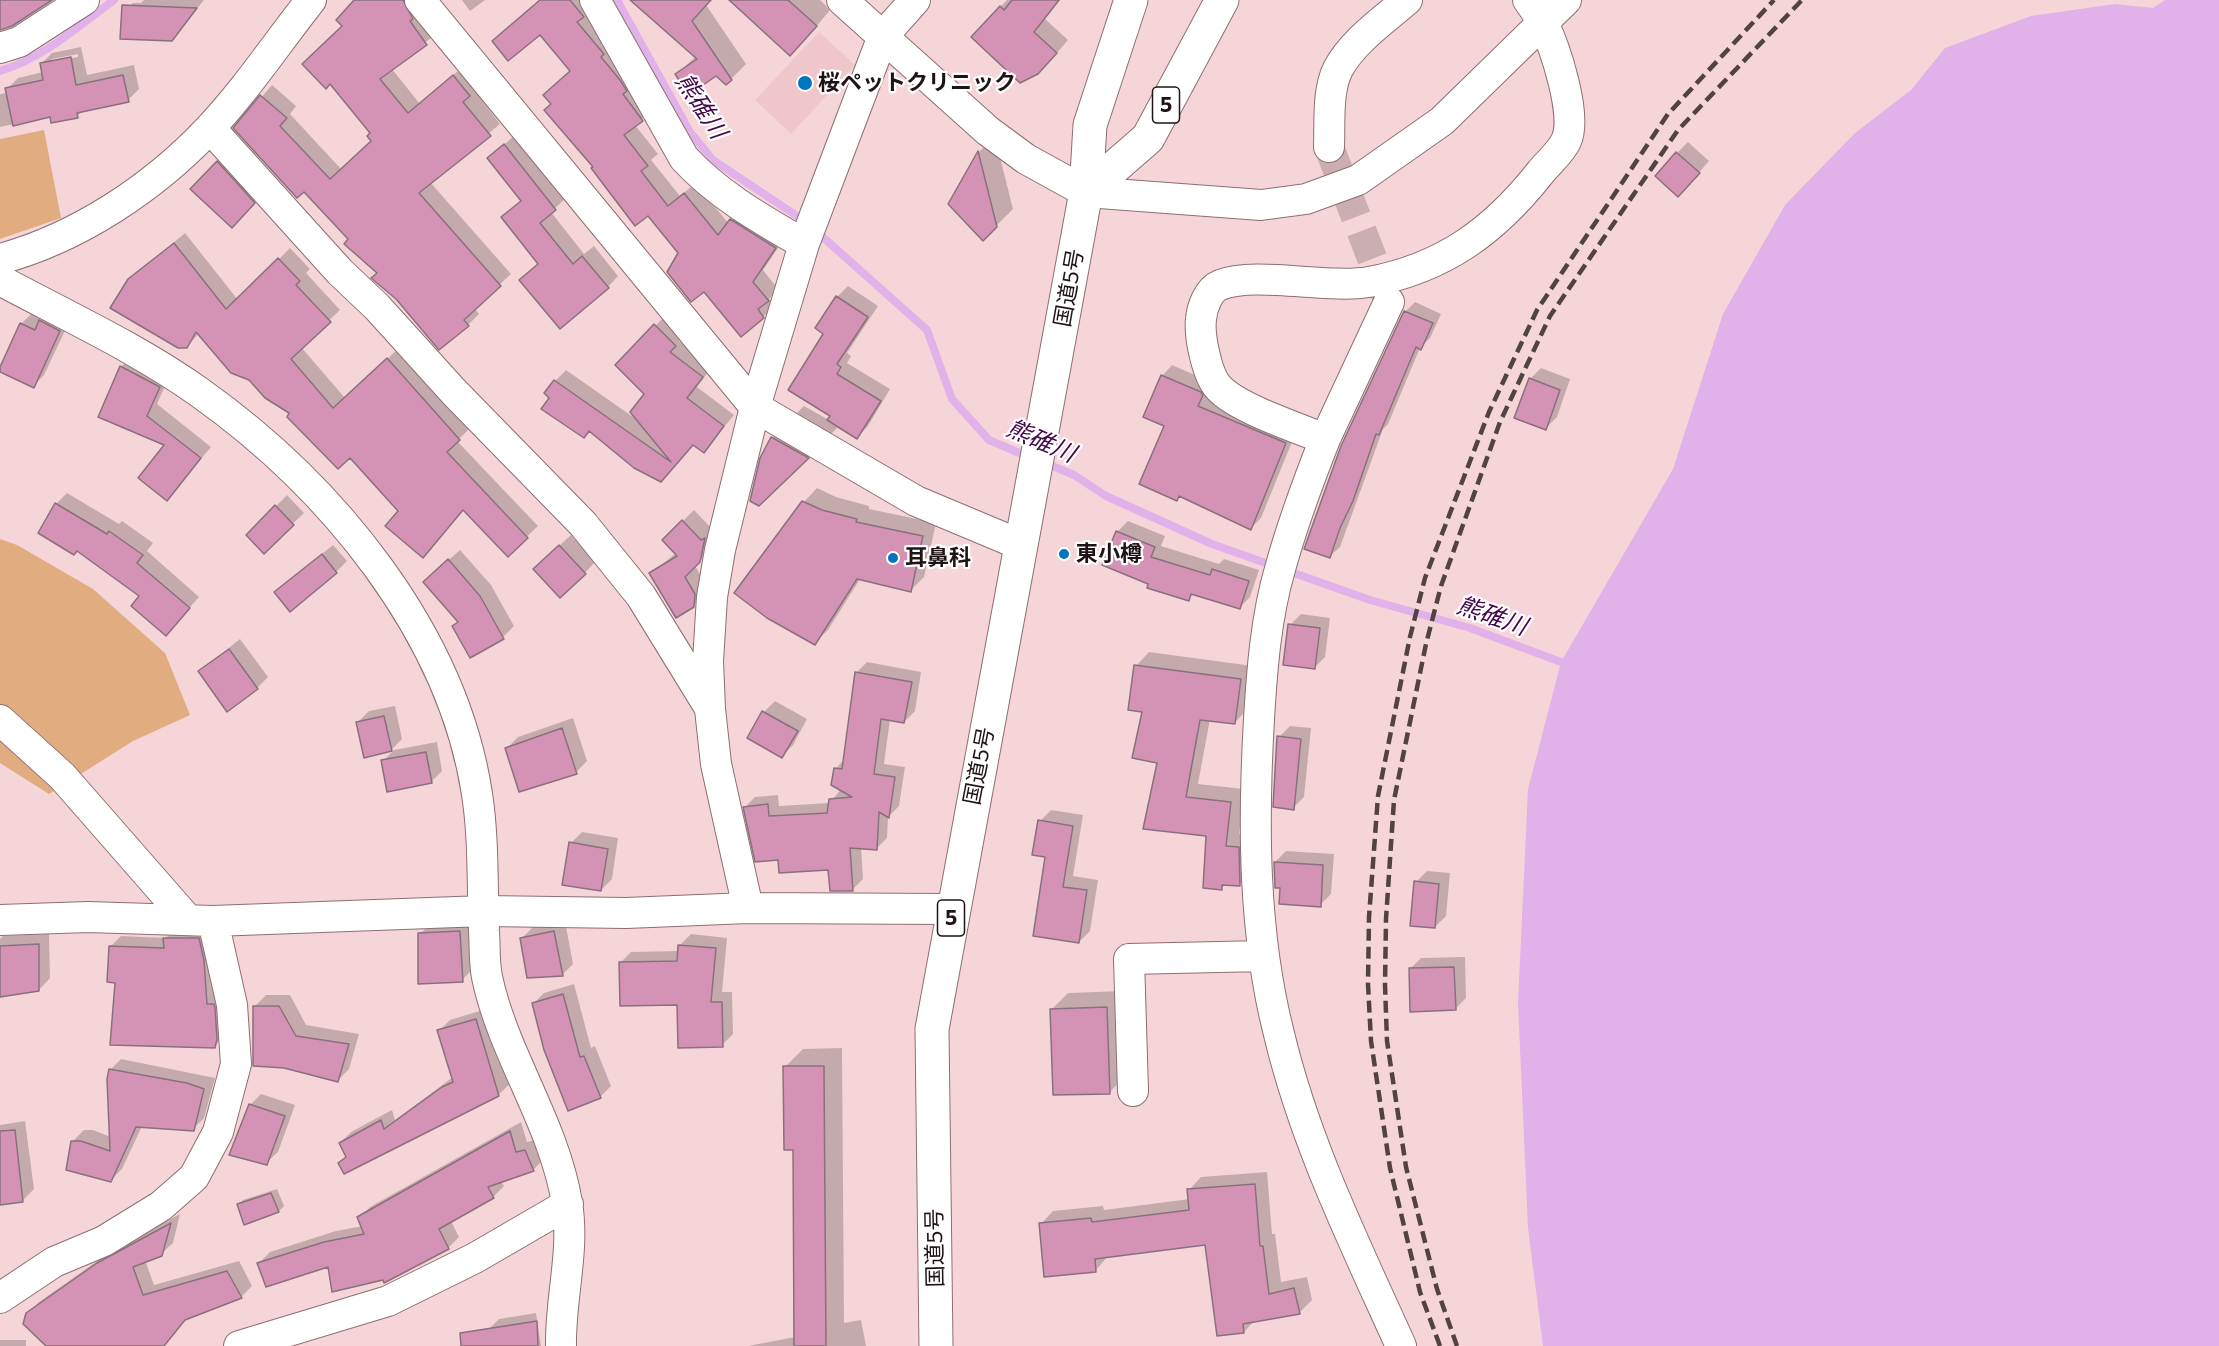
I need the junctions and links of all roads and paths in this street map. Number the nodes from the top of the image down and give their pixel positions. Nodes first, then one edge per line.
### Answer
1 (84, 0) edge
2 (311, 0) edge
3 (420, 0) edge
4 (595, 0) edge
5 (842, 0) edge
6 (915, 0) edge
7 (1131, 0) edge
8 (1222, 0) edge
9 (1407, 0) edge
10 (1566, 0) edge
11 (1535, 11) edge
12 (883, 36) junction
13 (0, 48) edge
14 (210, 128) junction
15 (1329, 147) tunnel mouth
16 (1086, 192) junction
17 (804, 244) junction
18 (0, 259) edge
19 (0, 280) edge
20 (1389, 302) dead end
21 (755, 407) junction
22 (1325, 440) junction
23 (1021, 545) junction
24 (710, 709) junction
25 (0, 720) edge
26 (748, 909) junction
27 (952, 909) junction
28 (484, 911) junction
29 (0, 920) edge
30 (201, 920) junction
31 (1263, 956) junction
32 (1133, 1091) dead end
33 (568, 1204) junction
34 (0, 1298) edge
35 (239, 1346) edge
36 (561, 1346) edge
37 (936, 1346) edge
38 (1401, 1346) edge

1 - 13 street
2 - 14 street
3 - 21 street
4 - 17 street
5 - 12 street
6 - 12 street
7 - 16 highway, 国道5号 / 5
8 - 16 highway, 5
9 - 15 street
10 - 11 street
11 - 16 street
11 - 22 street
12 - 16 street
12 - 17 street
14 - 18 street
14 - 24 street
16 - 23 highway, 国道5号 / 5
17 - 21 street
19 - 28 street
20 - 22 street
21 - 23 street
21 - 24 street
22 - 31 street
23 - 27 highway, 国道5号 / 5
24 - 26 street
25 - 30 street
26 - 27 street
26 - 28 street
27 - 37 highway, 国道5号 / 5
28 - 30 street
28 - 33 street
29 - 30 street
30 - 34 street
31 - 32 street
31 - 38 street
33 - 35 street
33 - 36 street

